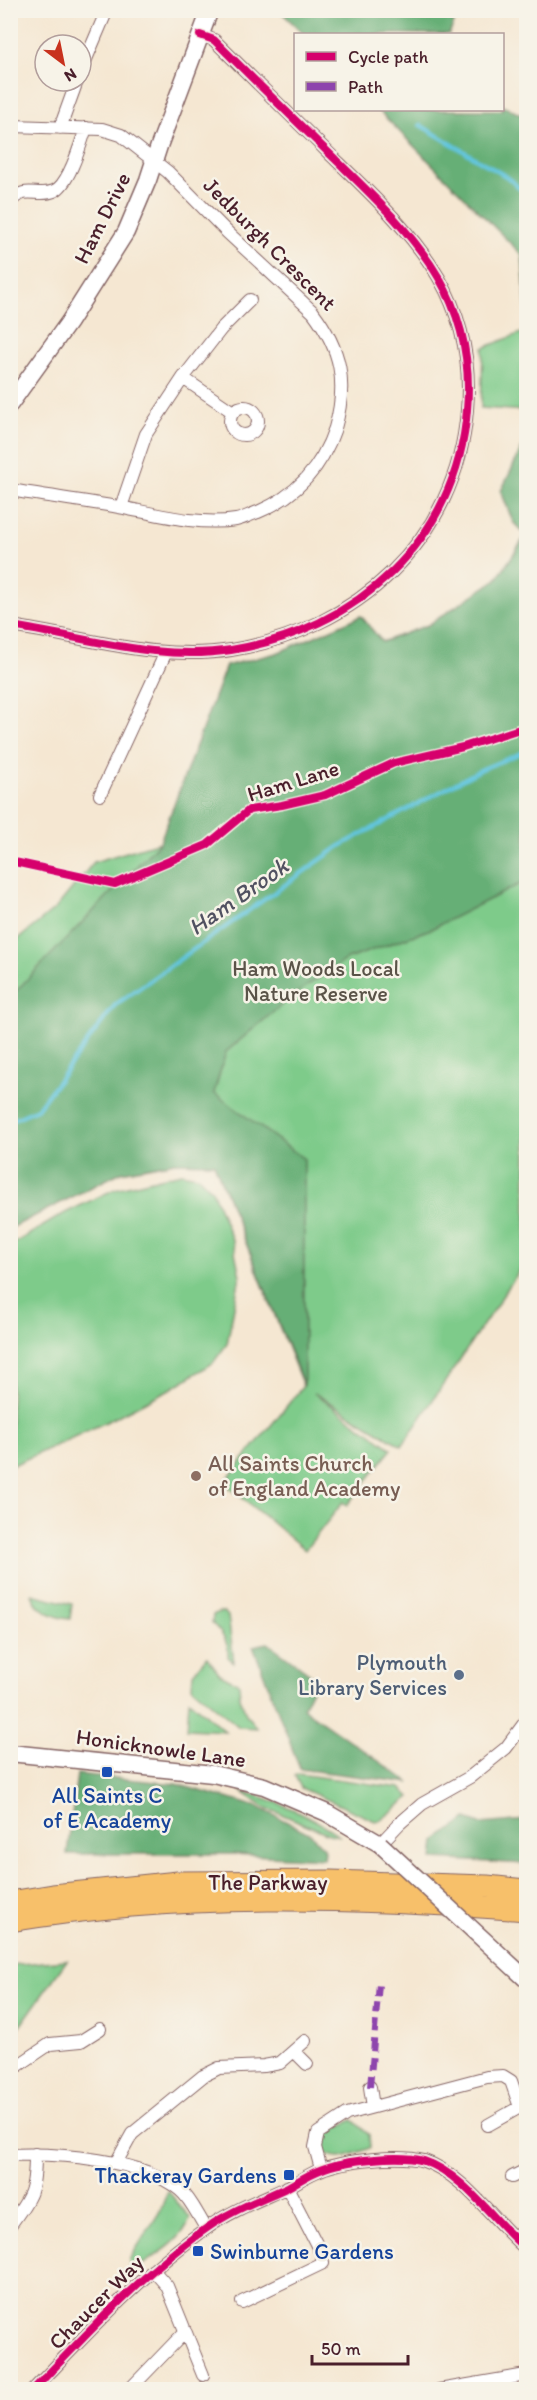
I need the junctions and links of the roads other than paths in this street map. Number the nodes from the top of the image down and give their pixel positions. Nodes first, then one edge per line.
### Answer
1 (107, 10) edge
2 (200, 10) edge
3 (210, 10) edge
4 (200, 35) junction
5 (93, 42) edge
6 (73, 93) edge
7 (60, 128) junction
8 (86, 128) junction
9 (10, 129) edge
10 (154, 163) junction
11 (10, 202) edge
12 (249, 300) dead end
13 (183, 378) junction
14 (10, 404) edge
15 (233, 412) dead end
16 (10, 490) edge
17 (121, 507) junction
18 (10, 626) edge
19 (166, 652) junction
20 (100, 795) dead end
21 (526, 1721) edge
22 (10, 1753) edge
23 (380, 1844) junction
24 (526, 1890) edge
25 (10, 1902) edge
26 (526, 1910) edge
27 (10, 1921) edge
28 (526, 1979) edge
29 (100, 2029) dead end
30 (305, 2041) dead end
31 (294, 2051) junction
32 (307, 2064) dead end
33 (10, 2071) edge
34 (370, 2087) dead end
35 (374, 2107) junction
36 (488, 2126) dead end
37 (35, 2154) junction
38 (10, 2155) edge
39 (116, 2163) junction
40 (321, 2169) junction
41 (526, 2170) edge
42 (512, 2177) dead end
43 (287, 2187) junction
44 (10, 2225) edge
45 (206, 2228) junction
46 (526, 2249) edge
47 (153, 2270) junction
48 (242, 2302) dead end
49 (184, 2333) junction
50 (203, 2375) dead end
51 (526, 2375) edge
52 (33, 2390) edge
53 (129, 2390) edge
54 (439, 2390) edge

1 - 5 street
2 - 4 street, Ham Drive
3 - 4 street, Ham Drive
4 - 10 street, Ham Drive
4 - 19 street
6 - 7 street
7 - 8 street, Jedburgh Crescent
7 - 9 street, Jedburgh Crescent
8 - 10 street, Jedburgh Crescent
8 - 11 street
10 - 14 street, Ham Drive
10 - 17 street, Jedburgh Crescent
12 - 13 street
13 - 15 street
13 - 17 street
16 - 17 street, Jedburgh Crescent
18 - 19 street
19 - 20 street
21 - 23 street
22 - 23 street, Honicknowle Lane
23 - 28 street, Honicknowle Lane, bridge
24 - 25 highway, The Parkway
26 - 27 highway, The Parkway
29 - 33 street
30 - 31 street
31 - 32 street
31 - 39 street
34 - 35 street
35 - 36 street
35 - 40 street
37 - 38 street
37 - 39 street
37 - 44 street
39 - 45 street
40 - 43 street, Chaucer Way
40 - 46 street, Chaucer Way
41 - 42 street
43 - 45 street, Chaucer Way
43 - 48 street
45 - 47 street, Chaucer Way
47 - 49 street
47 - 52 street, Chaucer Way
49 - 50 street
49 - 53 street
51 - 54 street

